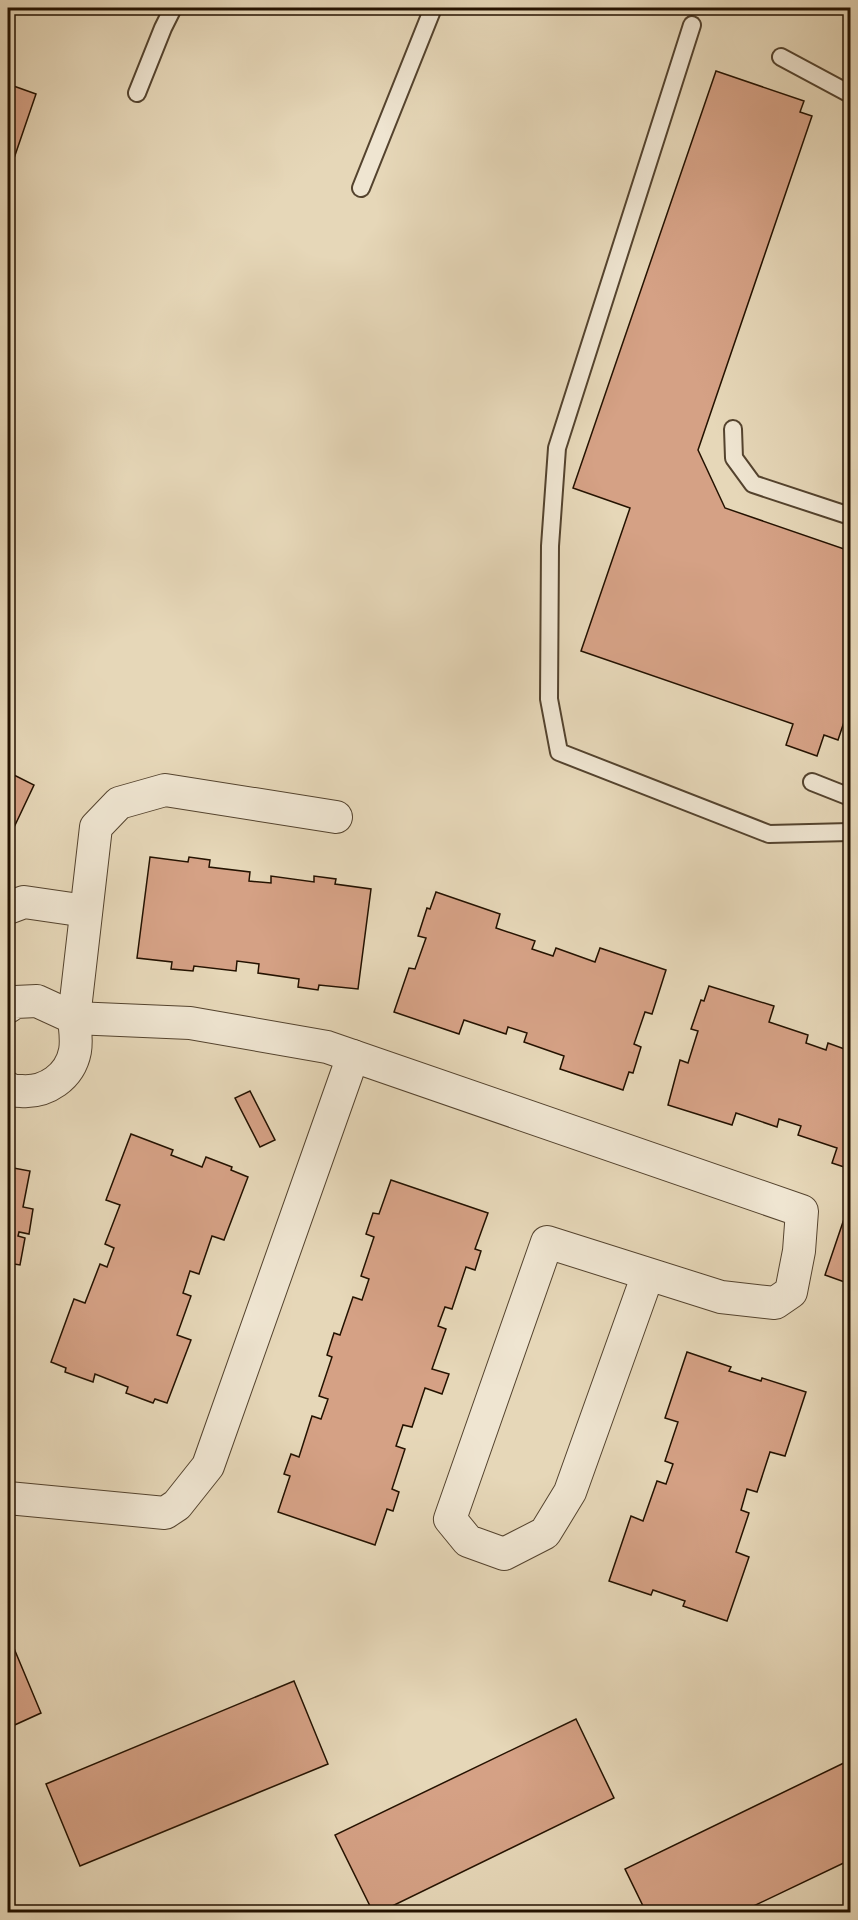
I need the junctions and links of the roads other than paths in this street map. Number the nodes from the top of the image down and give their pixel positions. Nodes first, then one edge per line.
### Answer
1 (174, 8) edge
2 (433, 8) edge
3 (693, 26) dead end
4 (781, 57) dead end
5 (137, 93) dead end
6 (850, 94) edge
7 (361, 188) dead end
8 (734, 429) dead end
9 (850, 516) edge
10 (812, 782) dead end
11 (850, 797) edge
12 (336, 817) dead end
13 (850, 832) edge
14 (8, 908) edge
15 (86, 912) junction
16 (8, 1007) edge
17 (74, 1018) junction
18 (353, 1056) junction
19 (8, 1088) edge
20 (648, 1274) junction
21 (8, 1498) edge

1 - 5 lane
2 - 7 lane
3 - 13 lane
4 - 6 lane
8 - 9 lane
10 - 11 lane
12 - 15 street
14 - 15 street
15 - 17 street
16 - 17 street
17 - 18 street
17 - 19 street
18 - 20 street
18 - 21 street
20 - 20 street

